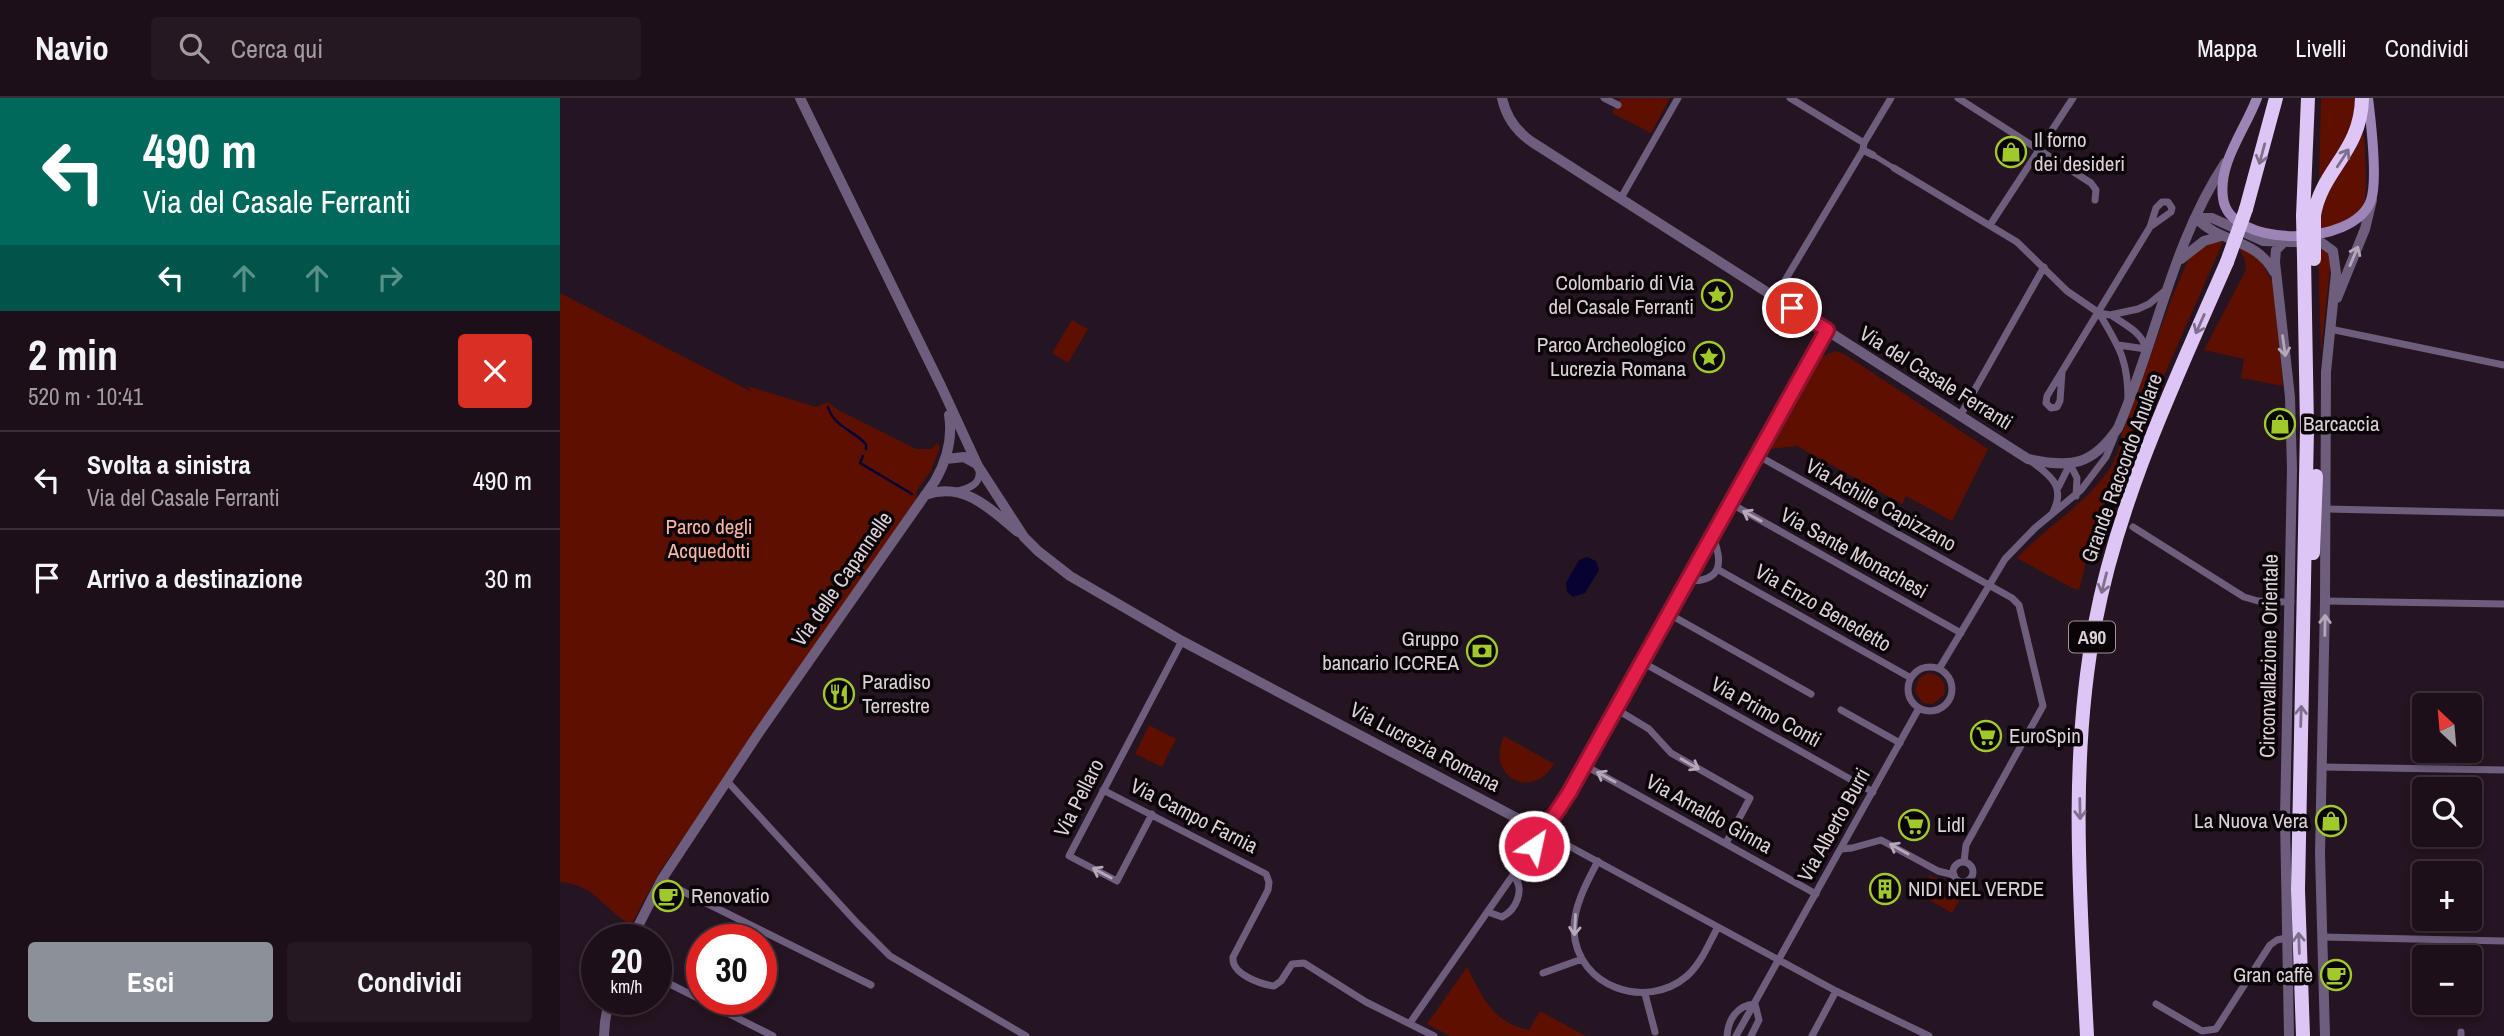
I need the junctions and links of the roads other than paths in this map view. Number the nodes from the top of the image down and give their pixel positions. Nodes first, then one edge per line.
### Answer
1 (800, 98) edge
2 (1502, 98) edge
3 (1604, 98) edge
4 (1678, 98) edge
5 (1790, 98) edge
6 (1891, 98) edge
7 (1958, 98) edge
8 (2073, 98) edge
9 (2257, 98) edge
10 (2276, 98) edge
11 (2308, 98) edge
12 (2362, 98) edge
13 (2368, 98) edge
14 (1618, 105) dead end
15 (1864, 146) junction
16 (2038, 149) junction
17 (1873, 155) joint
18 (2228, 158) junction
19 (1894, 168) joint
20 (1621, 198) junction
21 (2372, 198) junction
22 (2095, 200) dead end
23 (2309, 215) junction
24 (2196, 218) junction
25 (1990, 225) junction
26 (2150, 227) dead end
27 (2221, 236) junction
28 (2283, 243) junction
29 (2178, 262) junction
30 (2044, 267) junction
31 (2276, 278) junction
32 (2166, 290) junction
33 (1775, 297) junction
34 (2332, 312) junction
35 (2099, 313) junction
36 (2110, 315) junction
37 (2330, 329) junction
38 (1827, 330) junction
39 (1844, 342) junction
40 (1818, 345) junction
41 (2118, 345) junction
42 (2146, 349) junction
43 (2504, 365) edge
44 (2062, 372) dead end
45 (942, 388) junction
46 (2127, 404) junction
47 (1959, 416) junction
48 (2118, 428) junction
49 (1757, 455) junction
50 (2028, 459) junction
51 (944, 463) junction
52 (2070, 464) junction
53 (978, 466) junction
54 (2058, 488) junction
55 (958, 491) junction
56 (925, 495) junction
57 (2076, 495) junction
58 (1730, 503) junction
59 (2326, 509) junction
60 (2504, 513) edge
61 (2052, 515) junction
62 (2133, 527) dead end
63 (1712, 535) junction
64 (1024, 537) junction
65 (1717, 569) junction
66 (1687, 580) junction
67 (1988, 585) junction
68 (2297, 601) junction
69 (2325, 601) junction
70 (2504, 604) edge
71 (1668, 614) junction
72 (1961, 633) junction
73 (1182, 641) junction
74 (1642, 662) junction
75 (1939, 669) junction
76 (1911, 678) junction
77 (1811, 694) dead end
78 (1919, 708) junction
79 (1616, 709) junction
80 (1841, 710) dead end
81 (1900, 743) junction
82 (1584, 765) junction
83 (2322, 768) junction
84 (2504, 770) edge
85 (727, 781) junction
86 (1103, 790) junction
87 (1873, 792) junction
88 (1152, 814) junction
89 (1543, 832) junction
90 (1726, 843) junction
91 (1842, 849) junction
92 (1598, 861) junction
93 (1964, 862) junction
94 (1513, 875) junction
95 (1954, 876) junction
96 (662, 879) junction
97 (1816, 894) junction
98 (1488, 912) junction
99 (639, 924) edge
100 (1718, 927) junction
101 (2322, 937) junction
102 (2286, 938) junction
103 (2504, 941) edge
104 (1582, 959) junction
105 (1780, 960) junction
106 (1543, 973) dead end
107 (672, 985) edge
108 (870, 985) dead end
109 (1836, 990) junction
110 (1645, 994) junction
111 (1755, 1003) junction
112 (2156, 1004) dead end
113 (607, 1015) edge
114 (1410, 1023) junction
115 (1655, 1032) dead end
116 (604, 1036) edge
117 (773, 1036) edge
118 (1026, 1036) edge
119 (1434, 1036) edge
120 (1727, 1036) edge
121 (1737, 1036) edge
122 (1751, 1036) edge
123 (1812, 1036) edge
124 (1929, 1036) edge
125 (2087, 1036) edge
126 (2289, 1036) edge
127 (2303, 1036) edge
128 (2325, 1036) edge

1 - 45 street, Via delle Capannelle
2 - 20 street, Via del Casale Ferranti
3 - 14 street
4 - 20 street
5 - 15 street
6 - 15 street
7 - 16 street
8 - 16 street
9 - 18 main road
10 -> 125 highway, Grande Raccordo Anulare / A90, bridge
11 - 23 highway
23 -> 12 highway
13 - 21 main road
15 - 17 street
15 - 33 street
16 - 22 street
16 - 25 street
17 - 19 street
18 - 21 main road
18 - 24 street
19 - 25 street
20 - 33 street, Via del Casale Ferranti
34 -> 21 street
23 - 68 highway, bridge
24 - 27 street
24 - 28 street
24 - 29 street
25 - 30 street
26 - 35 street
27 - 29 street
27 - 31 street
28 - 31 street
28 - 34 street
29 - 32 street
30 - 35 street
30 - 47 street
31 -> 68 street, Circonvallazione Orientale
32 - 36 street
32 - 42 street
33 - 38 street, Via del Casale Ferranti
34 - 37 street
35 - 36 street
35 - 41 street
35 - 44 street
36 - 42 street
37 - 43 street
37 - 59 street
38 - 39 street, Via del Casale Ferranti
38 - 40 street
39 - 40 street
39 - 47 street, Via del Casale Ferranti
40 - 49 street
41 - 42 street
41 - 46 street
42 - 46 street
45 - 51 street, Via delle Capannelle
45 - 53 street, Via delle Capannelle
46 - 48 street
47 - 50 street, Via del Casale Ferranti
48 - 52 street
48 - 57 street
49 - 58 street
49 - 67 street, Via Achille Capizzano
50 - 52 street, Via del Casale Ferranti
50 - 54 street
51 - 53 street
51 - 55 street
51 - 56 street, Via delle Capannelle
52 - 54 street
52 - 57 street
53 - 55 street
53 - 64 street, Via Lucrezia Romana
54 - 61 street
55 - 56 street
55 - 64 street
56 - 85 street, Via delle Capannelle
57 - 61 street
58 - 63 street
72 -> 58 street, Via Sante Monachesi
59 - 60 street
59 - 69 street
61 - 67 street
62 - 68 street
63 - 65 street
63 - 66 street
64 - 73 street, Via Lucrezia Romana
65 - 66 street
65 - 76 street, Via Enzo Benedetto
66 - 71 street
67 - 72 street
67 - 93 street, Via Achille Capizzano
68 - 102 street, Circonvallazione Orientale
127 -> 68 highway
69 - 70 street
83 -> 69 street
71 - 74 street
71 - 77 street
72 - 75 street
73 - 86 street, Via Pellaro
73 - 89 street, Via Lucrezia Romana
74 - 79 street
74 - 87 street, Via Primo Conti
75 - 76 street
75 - 78 street
76 - 78 street
78 - 81 street, Via Alberto Burri
79 - 82 street
79 -> 90 street
80 - 81 street
81 - 87 street, Via Alberto Burri
82 - 89 street
90 -> 82 street, Via Arnaldo Ginna
83 - 84 street
83 - 101 street
85 - 96 street, Via delle Capannelle
85 - 118 street
86 - 88 street, Via Campo Farnia
88 -> 86 street, Via Pellaro
87 - 91 street, Via Alberto Burri
88 - 114 street, Via Campo Farnia
89 - 92 street, Via Lucrezia Romana
89 - 94 street
90 - 97 street, Via Arnaldo Ginna
95 -> 91 street
91 - 97 street, Via Alberto Burri
92 - 100 street, Via Lucrezia Romana
92 -> 104 street
93 - 95 street
93 - 95 street
94 - 98 street
94 - 98 street
96 - 99 street, Via delle Capannelle
96 - 108 street
97 - 105 street, Via Alberto Burri
98 - 114 street
100 - 105 street, Via Lucrezia Romana
100 - 110 street
101 - 103 street
101 - 128 street
102 - 112 street
102 - 126 street, Circonvallazione Orientale
104 - 106 street
104 - 110 street
105 - 109 street, Via Lucrezia Romana
105 - 111 street, Via Alberto Burri
107 - 117 street
109 - 123 street
109 - 124 street, Via Lucrezia Romana
110 - 115 street
111 - 120 street
111 - 121 street, Via Alberto Burri
111 - 122 street
113 - 116 street
114 - 119 street, Via Campo Farnia

